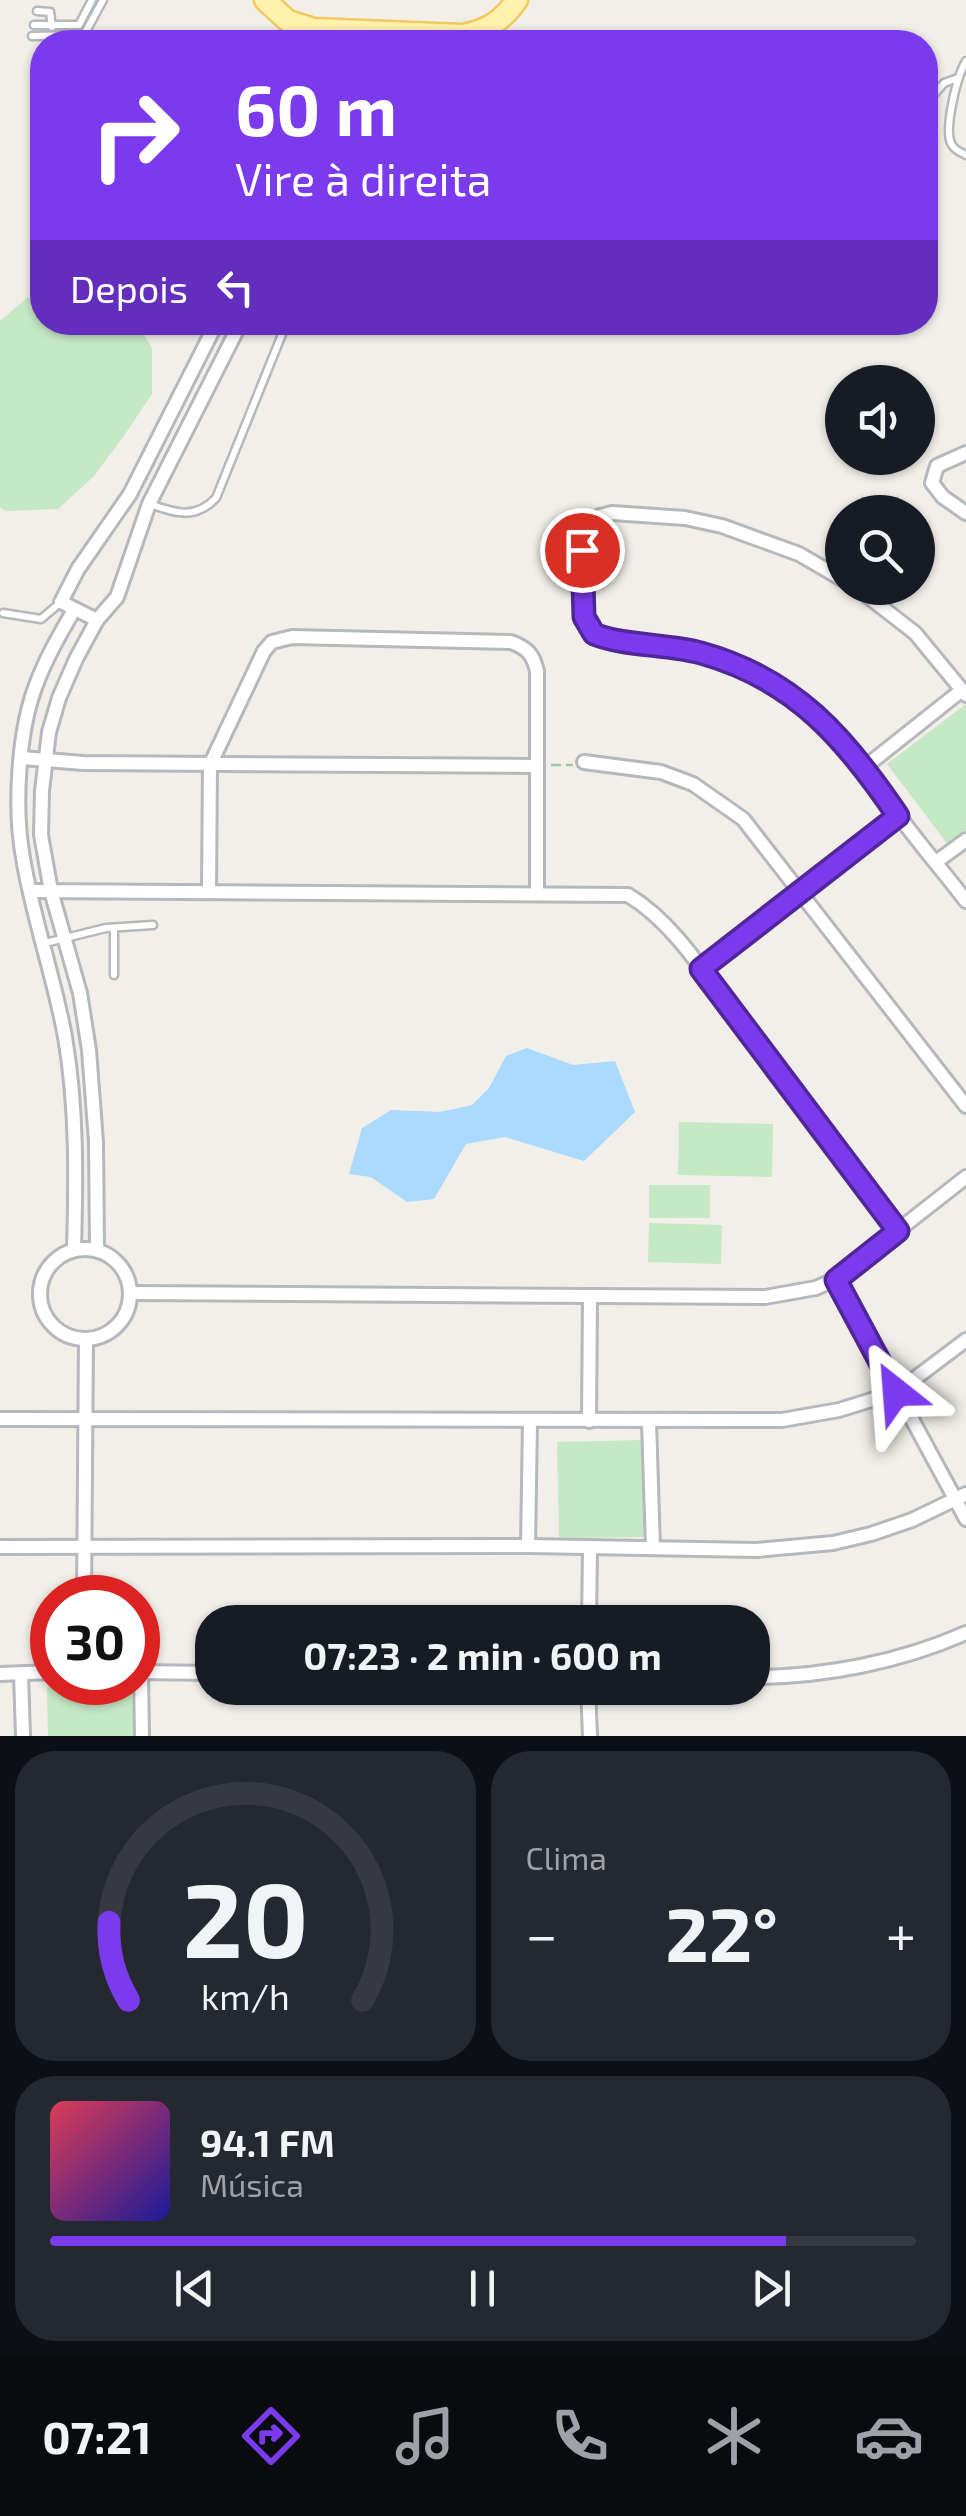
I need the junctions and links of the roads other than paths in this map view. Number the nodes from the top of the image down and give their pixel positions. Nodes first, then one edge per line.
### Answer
1 (92, 0) edge
2 (102, 0) edge
3 (517, 0) edge
4 (268, 1) edge
5 (37, 11) dead end
6 (34, 25) dead end
7 (52, 26) junction
8 (52, 30) edge
9 (87, 30) edge
10 (310, 30) edge
11 (482, 30) edge
12 (966, 61) edge
13 (958, 78) junction
14 (938, 89) edge
15 (966, 155) edge
16 (210, 335) edge
17 (234, 335) edge
18 (282, 335) edge
19 (966, 453) edge
20 (130, 494) junction
21 (149, 504) junction
22 (966, 513) edge
23 (825, 568) edge
24 (61, 602) junction
25 (879, 605) edge
26 (74, 610) junction
27 (3, 613) dead end
28 (97, 620) junction
29 (964, 693) edge
30 (22, 758) junction
31 (46, 760) junction
32 (584, 762) road end
33 (210, 765) junction
34 (536, 766) junction
35 (865, 767) junction
36 (898, 816) junction
37 (966, 840) edge
38 (936, 862) junction
39 (52, 890) junction
40 (209, 890) junction
41 (30, 891) junction
42 (537, 892) junction
43 (799, 892) junction
44 (966, 900) edge
45 (153, 926) dead end
46 (114, 928) junction
47 (64, 937) junction
48 (45, 944) junction
49 (701, 969) junction
50 (114, 974) dead end
51 (966, 1106) edge
52 (966, 1177) edge
53 (898, 1231) junction
54 (74, 1250) junction
55 (97, 1250) junction
56 (836, 1280) junction
57 (131, 1292) junction
58 (590, 1296) junction
59 (86, 1340) junction
60 (966, 1340) edge
61 (896, 1392) junction
62 (0, 1419) edge
63 (84, 1419) junction
64 (589, 1420) junction
65 (530, 1422) junction
66 (649, 1422) junction
67 (960, 1497) edge
68 (966, 1519) edge
69 (528, 1546) junction
70 (0, 1547) edge
71 (85, 1547) junction
72 (653, 1548) junction
73 (590, 1549) junction
74 (84, 1575) edge
75 (589, 1605) edge
76 (966, 1633) edge
77 (30, 1673) edge
78 (160, 1673) edge
79 (195, 1673) edge
80 (0, 1674) edge
81 (21, 1674) junction
82 (770, 1675) edge
83 (141, 1705) edge
84 (589, 1705) edge
85 (22, 1736) edge
86 (142, 1736) edge
87 (590, 1736) edge

1 - 7 lane
2 - 9 lane
3 - 11 main road
4 - 10 main road
5 - 7 lane
6 - 7 lane
7 - 8 lane
12 - 13 lane
13 - 14 lane
13 - 15 lane
16 - 20 street
17 - 21 street
18 - 21 lane
19 - 22 street
20 - 21 street
20 - 24 street
21 - 28 street
23 - 35 street
24 - 26 street
24 - 27 lane
25 - 29 street
26 - 28 street
26 - 30 street
28 - 31 street
29 - 35 street
30 - 31 street
30 - 41 street
31 - 33 street
31 - 39 street
32 - 43 street
33 - 34 street
33 - 34 street
33 - 40 street
34 - 42 street
35 - 36 street
36 - 38 street
36 - 43 street
37 - 38 street
38 - 44 street
39 - 40 street
39 - 41 street
39 - 47 street
40 - 42 street
41 - 48 street
42 - 49 street
43 - 49 street
43 - 51 street
45 - 46 lane
46 - 47 lane
46 - 50 lane
47 - 48 lane
47 - 55 street
48 - 54 street
49 - 53 street
52 - 53 street
53 - 56 street
54 - 55 street
54 - 59 street
55 - 57 street
56 - 58 street
56 - 61 street
57 - 58 street
57 - 59 street
58 - 64 street
59 - 63 street
60 - 61 street
61 - 66 street
61 - 67 street
62 - 63 street
63 - 65 street
63 - 71 street
64 - 65 street
64 - 66 street
65 - 69 street
66 - 72 street
67 - 68 street
67 - 72 street
69 - 71 street
69 - 73 street
70 - 71 street
71 - 74 street
72 - 73 street
73 - 75 street
76 - 82 street
77 - 81 street
78 - 79 street
80 - 81 street
81 - 85 street
83 - 86 street
84 - 87 street

